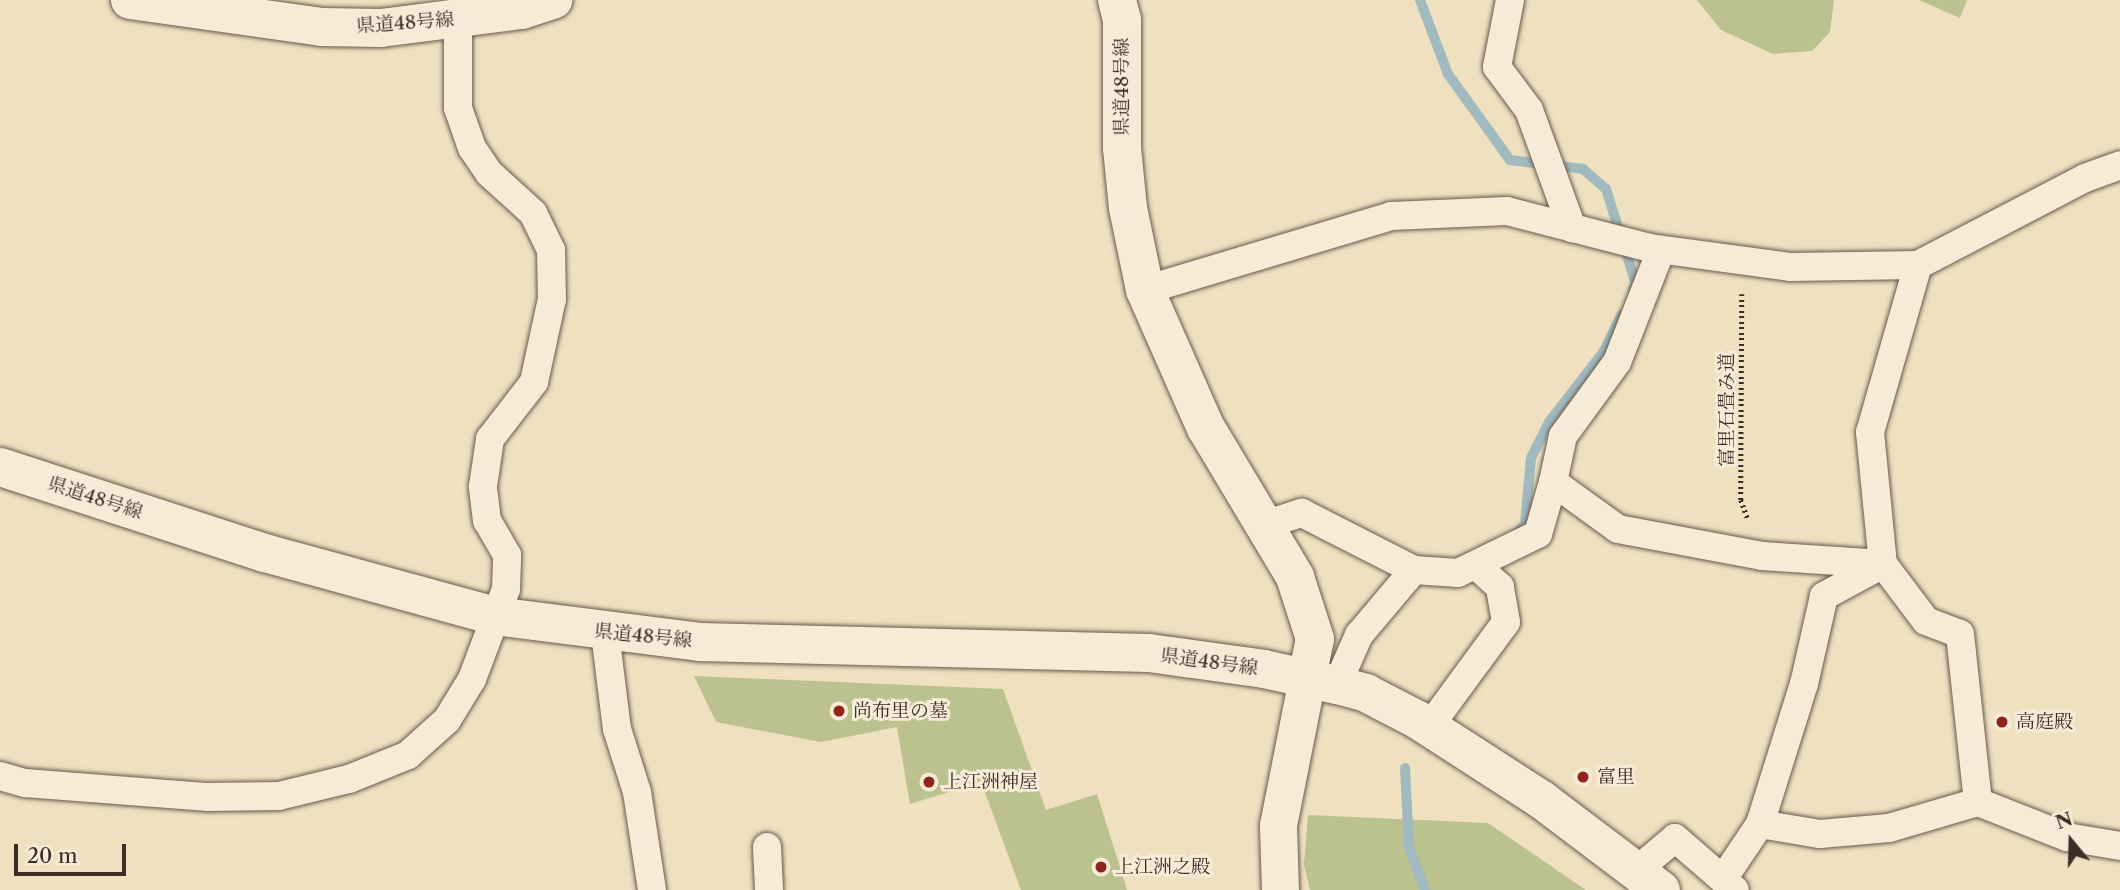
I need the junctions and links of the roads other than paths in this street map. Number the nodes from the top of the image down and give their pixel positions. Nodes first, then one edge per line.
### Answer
1 (130, 0) edge
2 (553, 0) edge
3 (1117, 0) edge
4 (1510, 0) edge
5 (458, 20) junction
6 (2120, 165) edge
7 (1585, 231) junction
8 (1656, 249) junction
9 (1918, 265) junction
10 (1146, 290) junction
11 (0, 467) edge
12 (1553, 482) junction
13 (1264, 525) junction
14 (1883, 564) junction
15 (1416, 570) junction
16 (1468, 570) junction
17 (495, 616) junction
18 (605, 633) junction
19 (1322, 681) junction
20 (1429, 727) junction
21 (0, 776) edge
22 (1978, 802) junction
23 (1760, 824) junction
24 (2120, 846) edge
25 (767, 847) dead end
26 (1648, 881) edge
27 (1729, 885) edge
28 (652, 890) edge
29 (769, 890) edge
30 (1279, 890) edge

1 - 5 main road, 県道48号線
2 - 5 main road, 県道48号線
3 - 10 main road, 県道48号線
4 - 7 street
5 - 17 street
6 - 9 street
7 - 8 street
7 - 10 street
8 - 9 street
8 - 12 street
9 - 14 street
10 - 13 main road, 県道48号線
11 - 17 main road, 県道48号線
12 - 14 street
12 - 16 street
13 - 15 street
13 - 19 main road, 県道48号線
14 - 22 street
14 - 23 street
15 - 16 street
15 - 19 street
16 - 20 street
17 - 18 main road, 県道48号線
17 - 21 street
18 - 19 main road, 県道48号線
18 - 28 street
19 - 20 main road, 県道48号線
19 - 30 street
20 - 26 main road, 県道48号線
22 - 23 street
22 - 24 street
23 - 27 street
25 - 29 street
26 - 27 street

